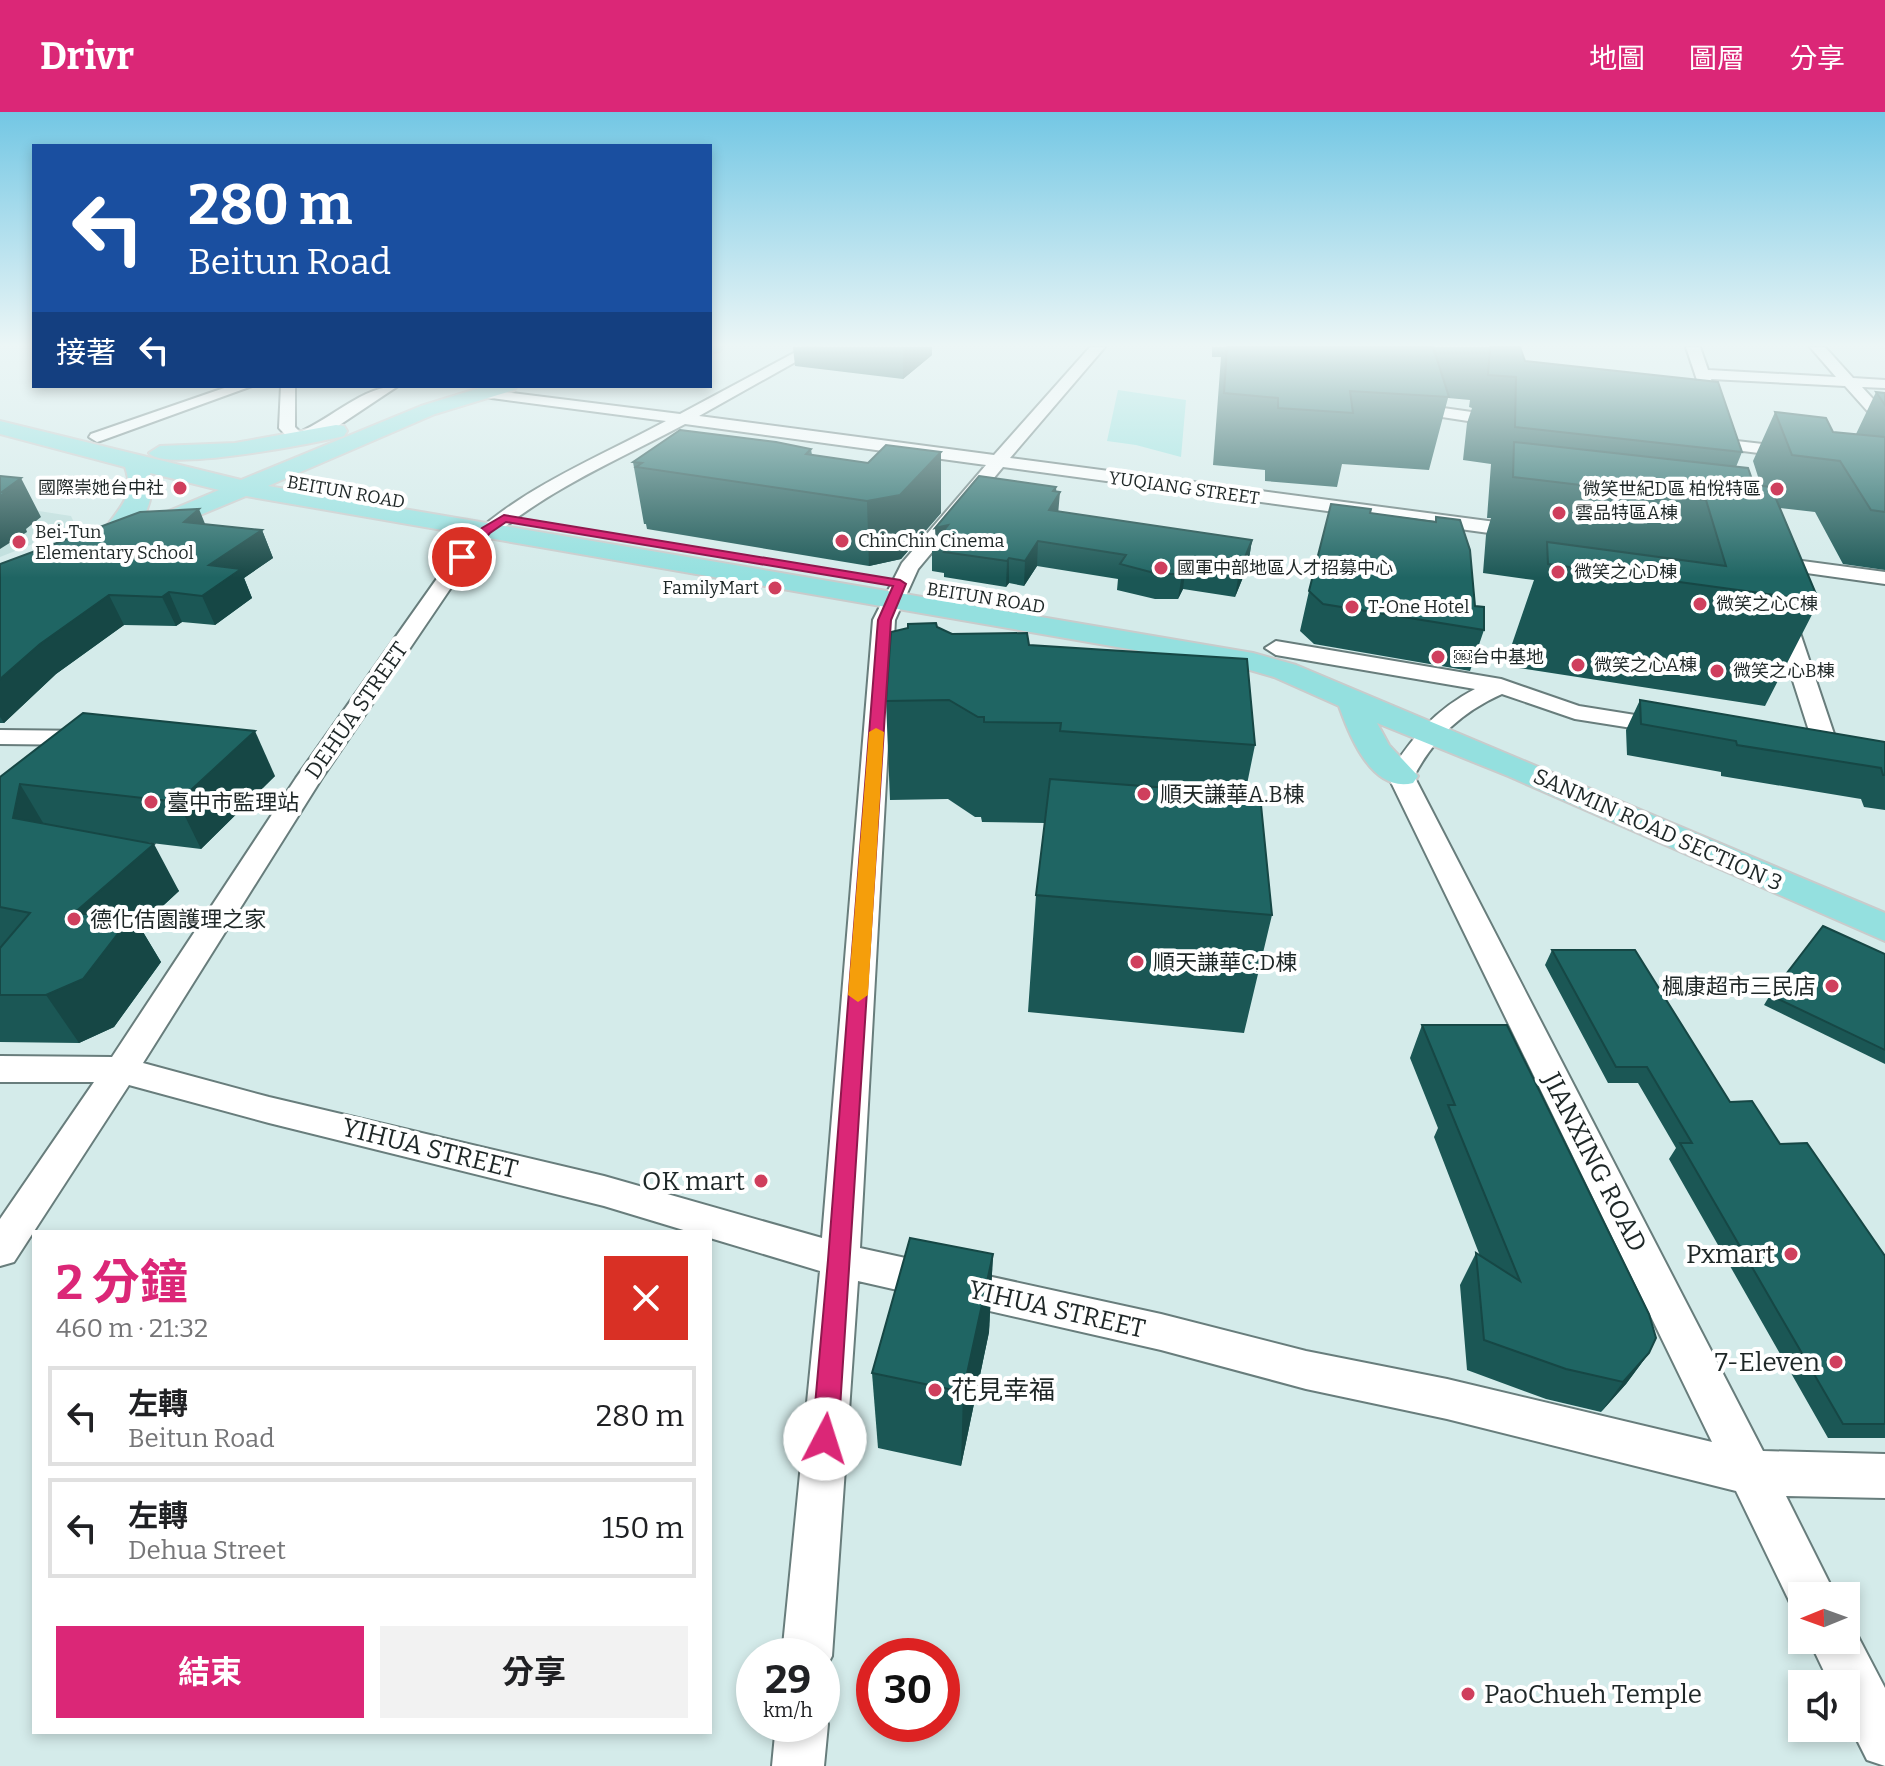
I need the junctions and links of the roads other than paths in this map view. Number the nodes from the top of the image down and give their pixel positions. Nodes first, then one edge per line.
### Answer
1 (45, 424) edge
2 (134, 424) edge
3 (287, 424) edge
4 (330, 424) edge
5 (372, 424) joint
6 (407, 424) edge
7 (671, 424) edge
8 (718, 424) edge
9 (1030, 424) edge
10 (1719, 424) edge
11 (0, 427) edge
12 (97, 437) junction
13 (298, 439) junction
14 (1679, 440) edge
15 (1728, 452) junction
16 (160, 453) junction
17 (1812, 455) edge
18 (135, 462) junction
19 (996, 463) junction
20 (344, 468) junction
21 (247, 482) junction
22 (389, 507) junction
23 (495, 524) junction
24 (131, 529) junction
25 (1549, 535) edge
26 (96, 542) edge
27 (1885, 578) edge
28 (897, 591) junction
29 (1276, 648) junction
30 (1501, 686) junction
31 (1353, 701) junction
32 (1436, 724) junction
33 (1698, 724) edge
34 (0, 737) edge
35 (115, 738) edge
36 (1792, 738) edge
37 (1824, 743) junction
38 (1854, 747) edge
39 (1401, 776) junction
40 (1885, 901) edge
41 (1885, 928) edge
42 (0, 1069) edge
43 (121, 1070) junction
44 (0, 1250) edge
45 (840, 1260) junction
46 (1751, 1473) junction
47 (1885, 1476) edge
48 (1805, 1582) edge
49 (808, 1638) edge
50 (1841, 1654) edge
51 (800, 1742) edge
52 (1885, 1742) edge
53 (798, 1766) edge

1 - 12 main road, BEITUN ROAD
2 - 12 street
3 - 13 street
4 - 13 street
5 - 13 main road
5 - 21 main road
6 - 20 main road
7 - 23 street, DEHUA STREET
8 - 19 street, YUQIANG STREET
9 - 19 street
10 - 15 street
11 - 18 main road, BEITUN ROAD
12 - 16 main road, BEITUN ROAD
13 - 16 main road
14 - 15 street
15 - 17 street
16 - 21 main road, BEITUN ROAD
18 - 21 main road, BEITUN ROAD
18 - 24 main road
19 - 25 street, YUQIANG STREET
19 - 28 street
20 - 21 main road
20 - 22 main road
21 - 22 main road, BEITUN ROAD
21 - 24 main road
22 - 23 main road, BEITUN ROAD
22 - 24 main road
23 - 28 main road, BEITUN ROAD
23 - 43 street, DEHUA STREET
24 - 26 main road
27 - 37 street
28 - 29 main road, BEITUN ROAD
28 - 31 main road, BEITUN ROAD
28 - 45 street
29 - 30 street
29 - 32 main road, BEITUN ROAD
30 - 32 street
30 - 33 street
31 - 32 main road, BEITUN ROAD
31 - 39 main road
32 - 39 street
32 - 40 main road, SANMIN ROAD SECTION 3
32 - 41 main road, SANMIN ROAD SECTION 3
34 - 35 street
36 - 37 street
37 - 38 street
39 - 46 street, JIANXING ROAD
42 - 43 street, YIHUA STREET
43 - 44 street, DEHUA STREET
43 - 45 street, YIHUA STREET
45 - 46 street, YIHUA STREET
45 - 49 street
46 - 47 street, YIHUA STREET
46 - 48 street, JIANXING ROAD
50 - 52 street
51 - 53 street

